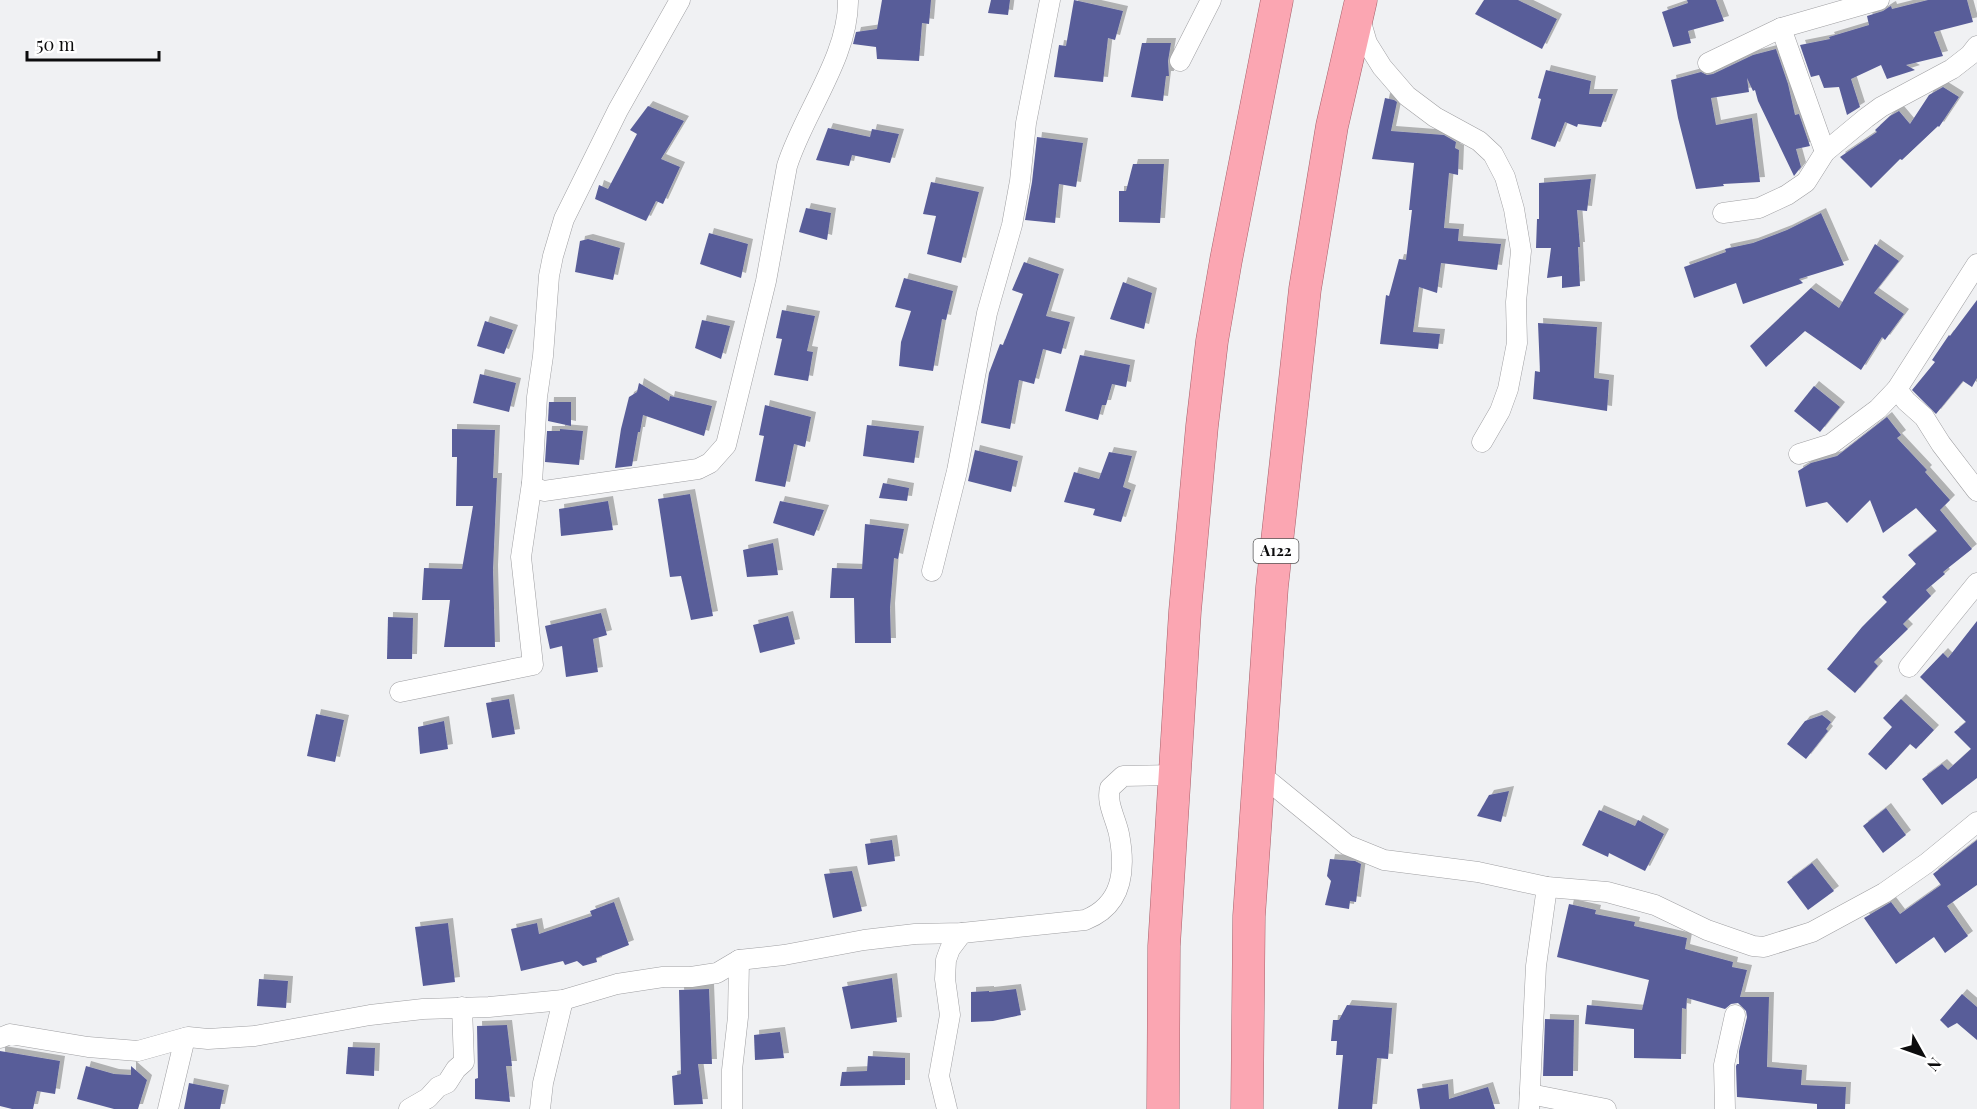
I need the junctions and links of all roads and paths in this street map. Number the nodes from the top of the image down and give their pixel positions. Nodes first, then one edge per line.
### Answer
1 (680, 0) edge
2 (848, 0) edge
3 (1050, 0) edge
4 (1211, 0) edge
5 (1276, 0) edge
6 (1879, 0) edge
7 (1360, 7) edge
8 (1781, 28) junction
9 (1977, 46) edge
10 (1347, 60) junction
11 (1180, 61) dead end
12 (1708, 63) dead end
13 (1382, 67) junction
14 (1825, 152) junction
15 (1723, 213) dead end
16 (1977, 264) edge
17 (1897, 389) junction
18 (1482, 442) dead end
19 (1799, 454) dead end
20 (532, 483) junction
21 (1977, 491) edge
22 (932, 571) dead end
23 (1977, 583) edge
24 (1909, 667) dead end
25 (400, 692) dead end
26 (1260, 774) junction
27 (1174, 775) junction
28 (1977, 822) edge
29 (1547, 887) junction
30 (962, 933) junction
31 (739, 960) junction
32 (563, 1000) junction
33 (462, 1007) junction
34 (1735, 1015) dead end
35 (0, 1038) edge
36 (184, 1038) junction
37 (1530, 1102) edge
38 (168, 1109) edge
39 (409, 1109) edge
40 (540, 1109) edge
41 (732, 1109) edge
42 (947, 1109) edge
43 (1163, 1109) edge
44 (1247, 1109) edge
45 (1606, 1109) edge
46 (1725, 1109) edge

1 - 20 street
2 - 20 street
3 - 22 street
4 - 11 street
5 - 27 highway
6 - 8 street
7 - 10 highway, A122
7 - 13 street
8 - 12 street
8 - 14 street
9 - 14 street
10 - 13 street
10 - 26 highway, A122
13 - 18 street
14 - 15 street
16 - 17 street
17 - 19 street
17 - 21 street
20 - 25 street
23 - 24 street
26 - 29 street
26 - 44 highway, A122
27 - 30 street
27 - 43 highway
28 - 29 street
29 - 37 street
30 - 31 street
30 - 42 street
31 - 32 street
31 - 41 street
32 - 33 street
32 - 40 street
33 - 36 street
33 - 39 street
34 - 46 street
35 - 36 street
36 - 38 street
37 - 45 street

